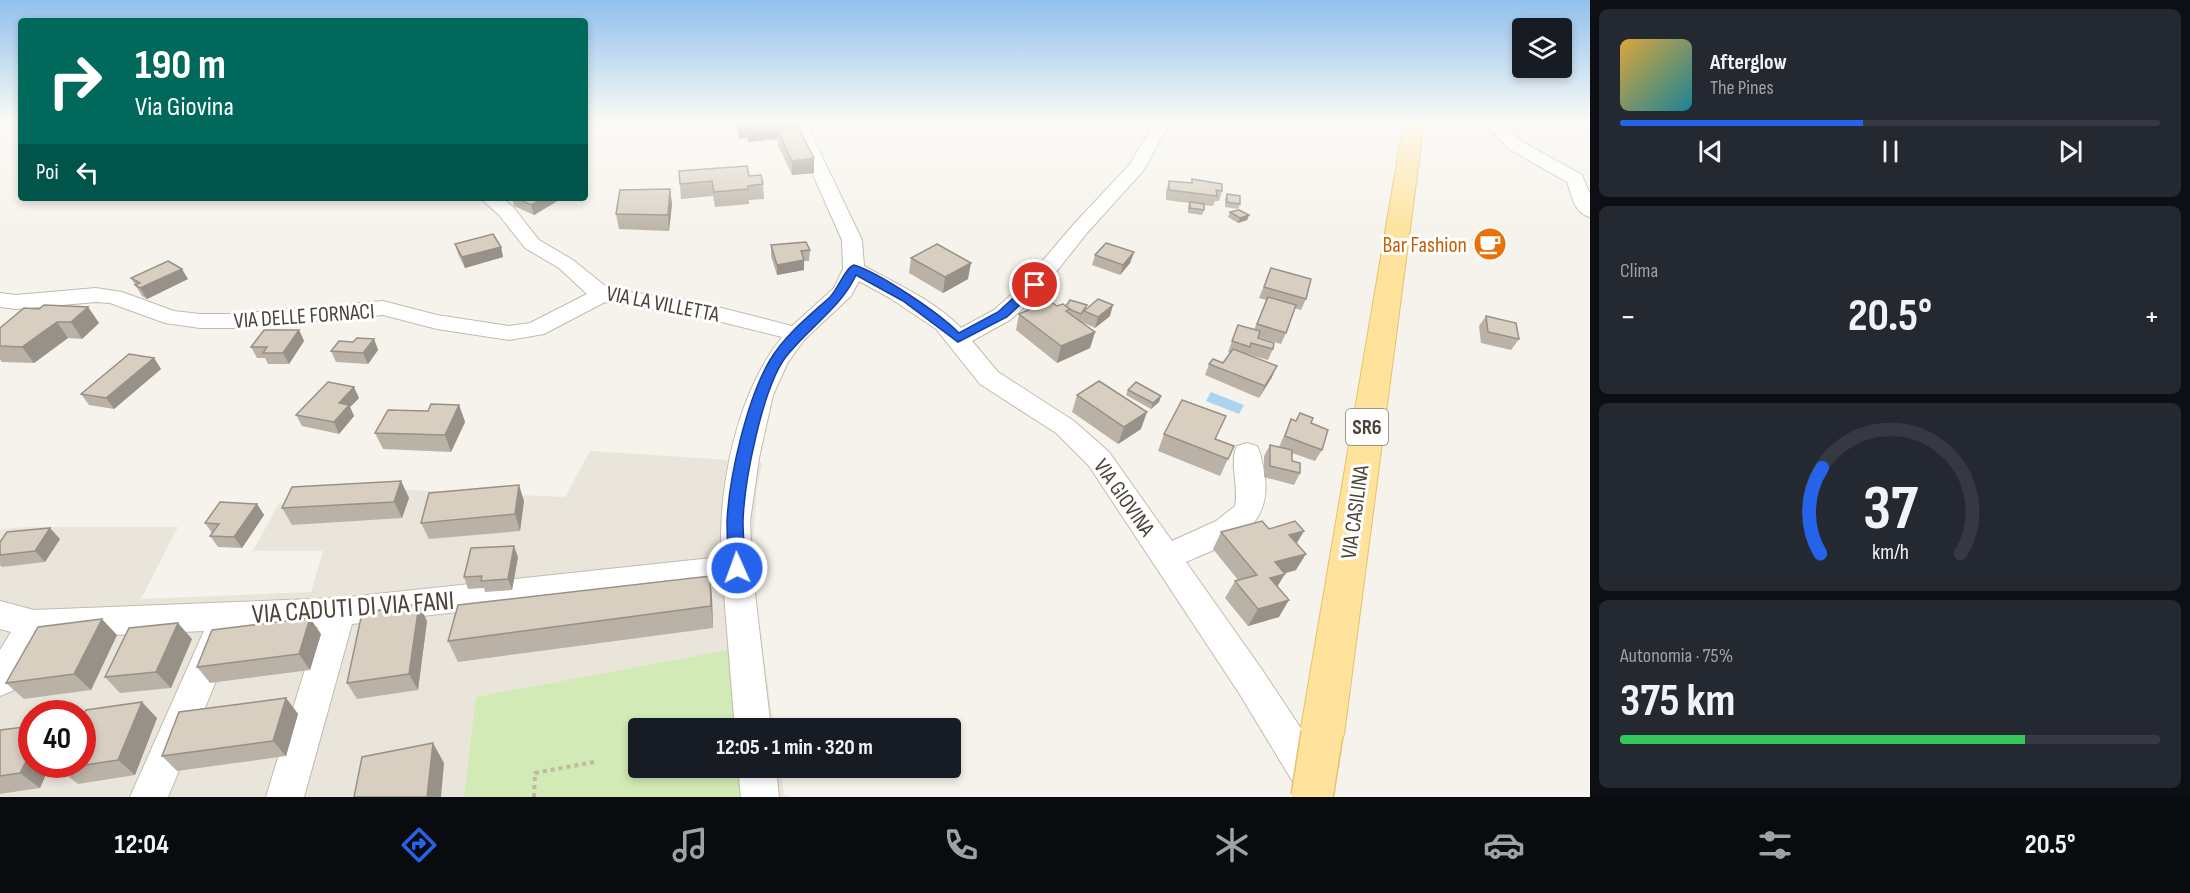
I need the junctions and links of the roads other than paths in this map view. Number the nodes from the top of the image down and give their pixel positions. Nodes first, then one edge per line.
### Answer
1 (814, 158) edge
2 (1142, 158) edge
3 (1408, 158) edge
4 (1538, 158) edge
5 (494, 201) edge
6 (1590, 211) edge
7 (854, 268) junction
8 (602, 295) junction
9 (0, 300) edge
10 (797, 334) junction
11 (958, 339) junction
12 (1247, 453) dead end
13 (1167, 557) junction
14 (737, 568) junction
15 (339, 612) junction
16 (0, 615) edge
17 (225, 616) junction
18 (34, 624) junction
19 (0, 680) edge
20 (752, 718) edge
21 (758, 778) edge
22 (149, 797) edge
23 (285, 797) edge
24 (760, 797) edge
25 (1312, 797) edge
26 (1323, 797) edge

1 - 7 street
2 - 11 street
3 - 25 main road, VIA CASILINA / SR6, bridge
4 - 6 street
5 - 8 street, VIA LA VILLETTA
7 - 10 street
7 - 11 street, VIA GIOVINA
8 - 9 street, VIA DELLE FORNACI
8 - 10 street, VIA LA VILLETTA
10 - 14 street
11 - 13 street, VIA GIOVINA
12 - 13 street
13 - 26 street, VIA GIOVINA
14 - 15 street, VIA CADUTI DI VIA FANI
14 - 20 street
15 - 17 street, VIA CADUTI DI VIA FANI
15 - 23 street
16 - 18 street, VIA CADUTI DI VIA FANI
17 - 18 street, VIA CADUTI DI VIA FANI
17 - 22 street
18 - 19 street
21 - 24 street

